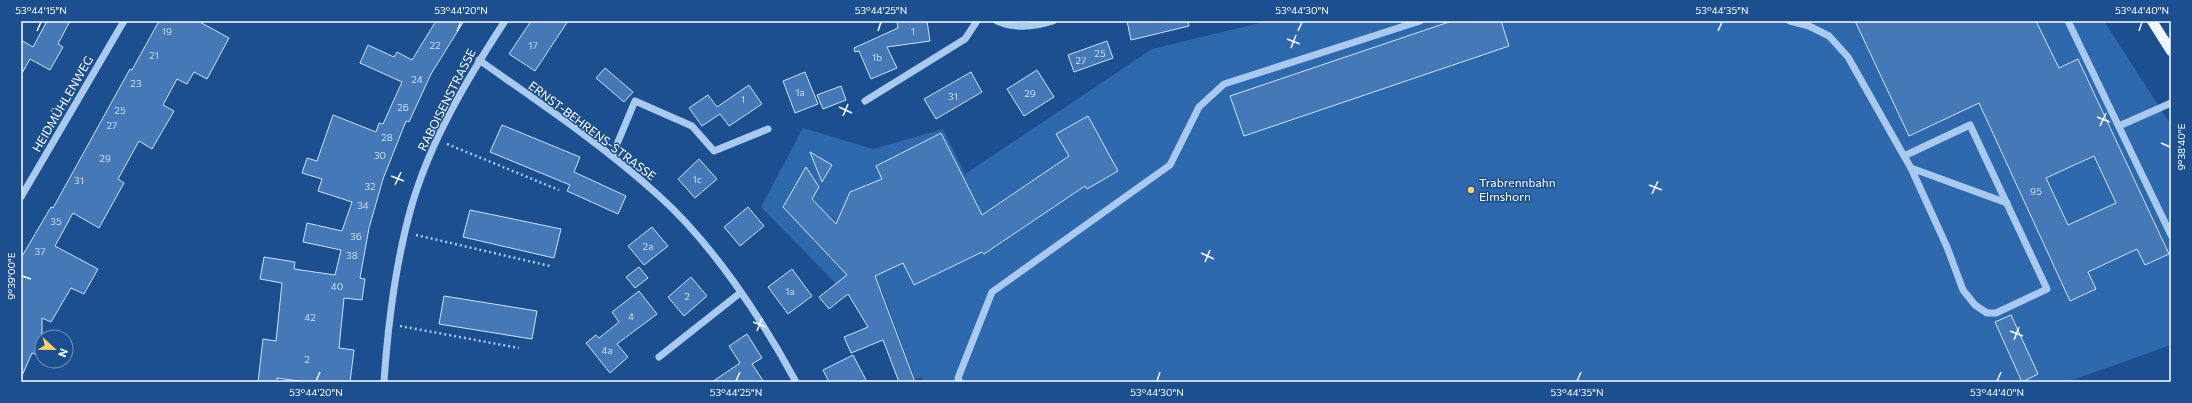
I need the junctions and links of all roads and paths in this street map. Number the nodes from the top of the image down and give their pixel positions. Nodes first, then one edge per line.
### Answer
1 (124, 21) edge
2 (505, 21) edge
3 (977, 21) edge
4 (997, 21) edge
5 (1053, 21) edge
6 (1420, 21) edge
7 (1790, 21) edge
8 (2068, 21) edge
9 (2152, 21) edge
10 (2171, 51) edge
11 (479, 60) junction
12 (865, 101) dead end
13 (2171, 103) edge
14 (2118, 126) junction
15 (768, 129) dead end
16 (437, 140) junction
17 (612, 156) junction
18 (1904, 156) junction
19 (1911, 168) junction
20 (559, 190) dead end
21 (21, 197) edge
22 (2007, 204) junction
23 (405, 233) junction
24 (2171, 235) edge
25 (550, 266) dead end
26 (740, 293) junction
27 (389, 324) junction
28 (519, 348) dead end
29 (659, 357) dead end
30 (384, 382) edge
31 (796, 382) edge
32 (960, 382) edge

1 - 21 street, HEIDMÜHLENWEG
2 - 11 street, RABOISENSTRASSE
3 - 12 street
4 - 5 street
6 - 32 street
7 - 18 street
8 - 14 street
9 - 10 main road
11 - 16 street, RABOISENSTRASSE
11 - 17 street, ERNST-BEHRENS-STRASSE
13 - 14 street
14 - 24 street
15 - 17 street
16 - 20 path
16 - 23 street, RABOISENSTRASSE
17 - 26 street, ERNST-BEHRENS-STRASSE
18 - 19 street
18 - 22 street
19 - 22 street
19 - 22 street
23 - 25 path
23 - 27 street, RABOISENSTRASSE
26 - 29 street
26 - 31 street, ERNST-BEHRENS-STRASSE
27 - 28 path
27 - 30 street, RABOISENSTRASSE

